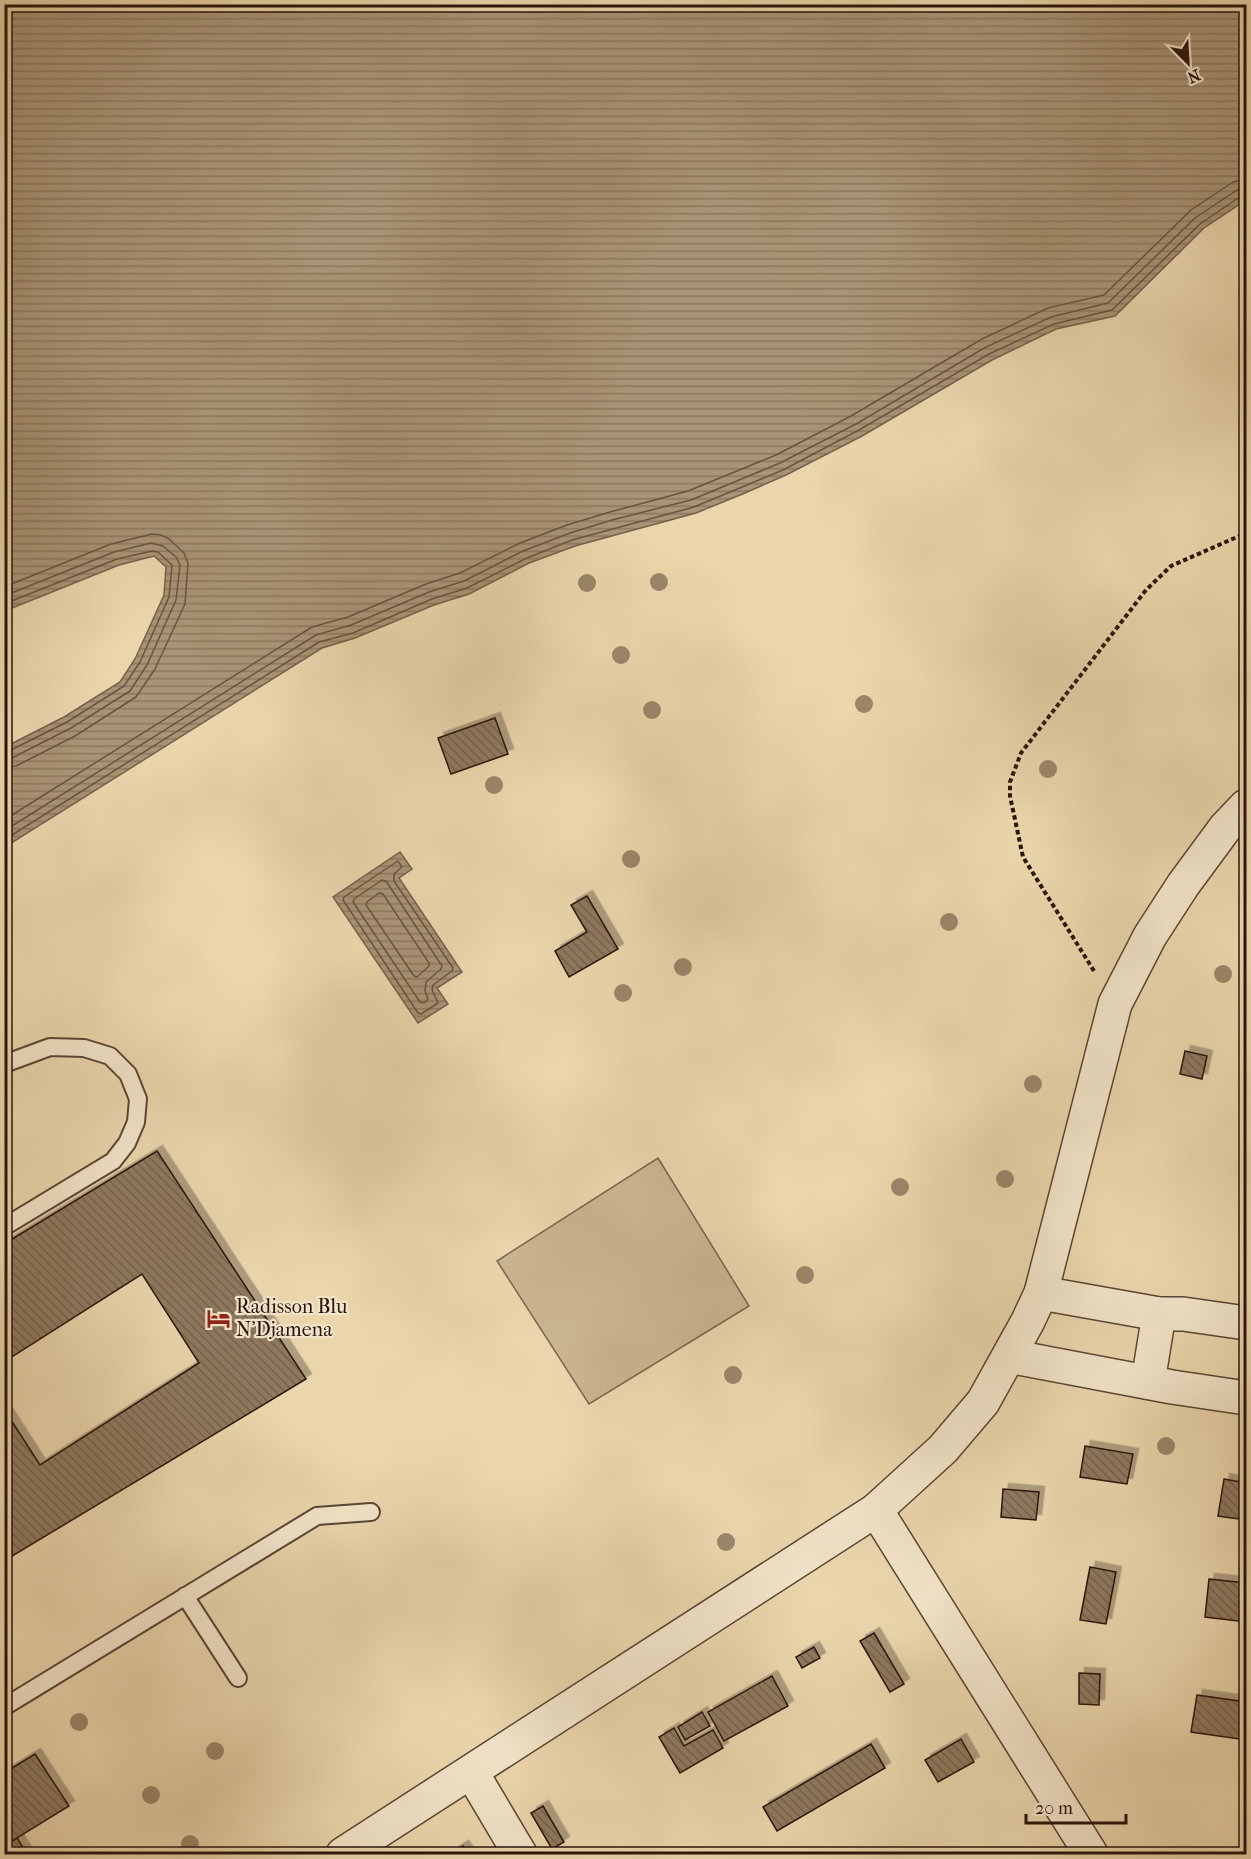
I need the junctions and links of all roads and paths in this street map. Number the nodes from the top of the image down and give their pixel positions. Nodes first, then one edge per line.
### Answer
1 (1246, 533) edge
2 (1246, 806) edge
3 (1115, 1005) junction
4 (4, 1064) edge
5 (4, 1227) edge
6 (1041, 1293) junction
7 (1159, 1314) junction
8 (1246, 1323) edge
9 (1009, 1356) junction
10 (1148, 1382) junction
11 (1246, 1398) edge
12 (876, 1510) junction
13 (371, 1512) dead end
14 (185, 1596) junction
15 (238, 1678) dead end
16 (4, 1707) edge
17 (472, 1773) junction
18 (343, 1854) edge
19 (520, 1854) edge
20 (1091, 1854) edge

1 - 3 path
2 - 3 street
3 - 6 street
4 - 5 lane
6 - 7 street
6 - 9 street
7 - 8 street
7 - 10 street
9 - 10 street
9 - 12 street
10 - 11 street
12 - 17 street
12 - 20 street
13 - 14 lane
14 - 15 lane
14 - 16 lane
17 - 18 street
17 - 19 street

